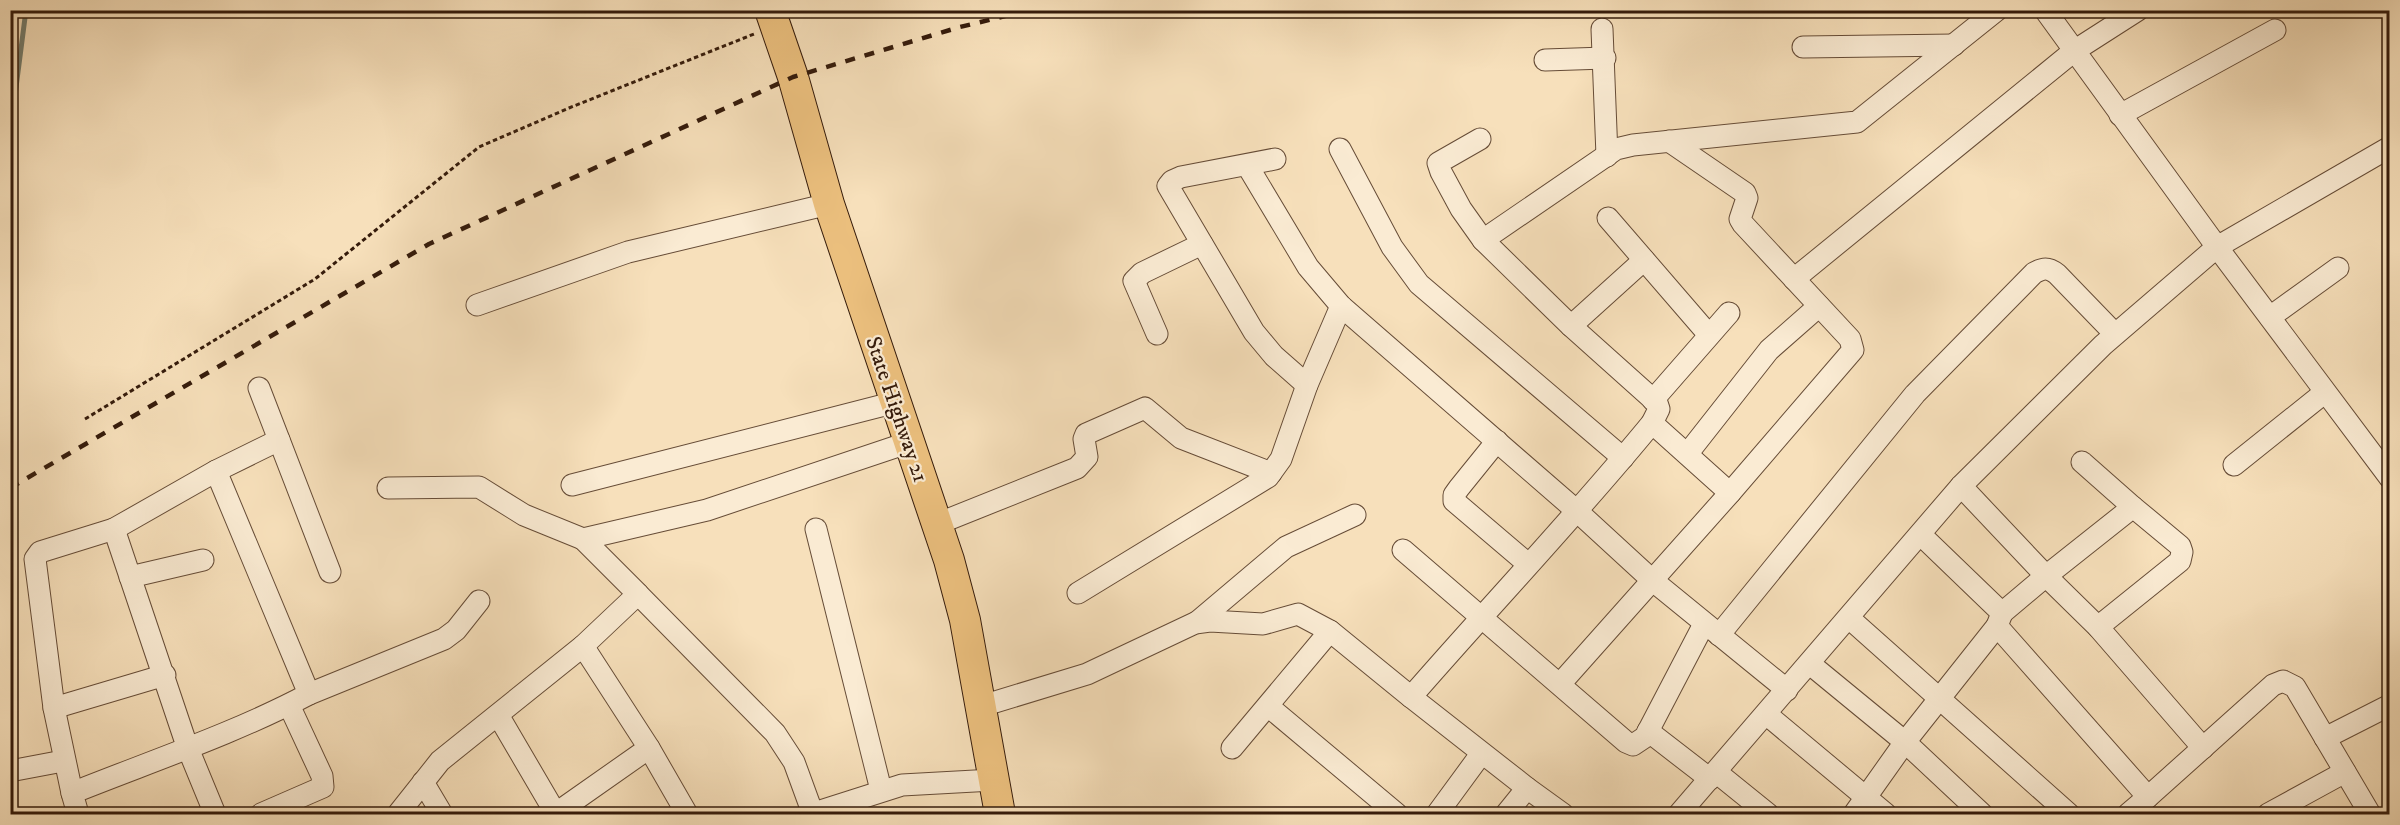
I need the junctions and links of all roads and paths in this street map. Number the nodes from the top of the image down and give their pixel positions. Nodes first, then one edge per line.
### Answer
1 (1997, 10) edge
2 (2045, 10) edge
3 (2138, 10) edge
4 (773, 18) edge
5 (1602, 29) dead end
6 (2275, 30) dead end
7 (1954, 45) junction
8 (1803, 47) dead end
9 (2074, 51) junction
10 (1605, 58) junction
11 (1545, 60) dead end
12 (2120, 115) junction
13 (1480, 139) dead end
14 (1669, 141) junction
15 (2390, 147) edge
16 (1340, 149) dead end
17 (1607, 156) junction
18 (1275, 159) dead end
19 (1246, 165) junction
20 (829, 204) junction
21 (1608, 218) dead end
22 (1483, 240) junction
23 (1202, 244) junction
24 (2217, 247) junction
25 (1644, 260) junction
26 (2338, 268) dead end
27 (1794, 279) junction
28 (477, 305) dead end
29 (1341, 306) junction
30 (1819, 306) junction
31 (1729, 313) dead end
32 (2270, 317) junction
33 (1571, 326) junction
34 (1157, 333) dead end
35 (2115, 334) junction
36 (1709, 335) junction
37 (1307, 386) junction
38 (259, 388) dead end
39 (2324, 393) junction
40 (1653, 400) junction
41 (896, 402) junction
42 (86, 419) dead end
43 (1652, 423) junction
44 (279, 440) junction
45 (1497, 441) junction
46 (910, 442) junction
47 (1688, 453) junction
48 (1623, 458) junction
49 (2082, 462) dead end
50 (2234, 465) dead end
51 (216, 471) junction
52 (1271, 473) junction
53 (2390, 478) edge
54 (572, 485) dead end
55 (1961, 486) junction
56 (388, 488) dead end
57 (1730, 493) junction
58 (2133, 507) junction
59 (1578, 512) junction
60 (1355, 515) dead end
61 (937, 524) junction
62 (114, 529) junction
63 (816, 529) dead end
64 (1921, 535) junction
65 (584, 539) junction
66 (1403, 550) dead end
67 (203, 560) dead end
68 (1528, 564) junction
69 (330, 572) dead end
70 (2046, 576) junction
71 (130, 577) junction
72 (1652, 580) junction
73 (1077, 593) dead end
74 (638, 594) junction
75 (479, 601) dead end
76 (1481, 616) junction
77 (1849, 618) junction
78 (2000, 619) junction
79 (1195, 624) junction
80 (2098, 627) junction
81 (1712, 629) junction
82 (1330, 631) junction
83 (584, 646) junction
84 (1810, 663) junction
85 (165, 675) junction
86 (1560, 684) junction
87 (1787, 690) junction
88 (309, 694) junction
89 (1411, 697) junction
90 (1941, 698) junction
91 (289, 705) junction
92 (2390, 705) edge
93 (982, 706) junction
94 (1268, 706) junction
95 (54, 708) junction
96 (1766, 714) junction
97 (498, 715) junction
98 (1648, 731) junction
99 (2325, 738) junction
100 (1905, 742) junction
101 (187, 746) junction
102 (649, 748) junction
103 (1232, 748) dead end
104 (2203, 748) junction
105 (1481, 754) junction
106 (63, 761) junction
107 (10, 771) edge
108 (2345, 772) junction
109 (1713, 775) junction
110 (993, 780) junction
111 (423, 782) junction
112 (1527, 788) junction
113 (881, 790) junction
114 (72, 793) junction
115 (2148, 797) junction
116 (1861, 806) edge
117 (78, 814) edge
118 (215, 814) edge
119 (261, 814) edge
120 (398, 814) edge
121 (442, 814) edge
122 (555, 814) edge
123 (687, 814) edge
124 (812, 814) edge
125 (1000, 814) edge
126 (1397, 814) edge
127 (1437, 814) edge
128 (1506, 814) edge
129 (1563, 814) edge
130 (1679, 814) edge
131 (1768, 814) edge
132 (1886, 814) edge
133 (1982, 814) edge
134 (2069, 814) edge
135 (2128, 814) edge
136 (2268, 814) edge
137 (2370, 814) edge

1 - 7 street
2 - 9 street
3 - 9 street
4 - 20 highway, State Highway 21
4 - 42 path
5 - 10 street
6 - 12 street
7 - 8 street
7 - 14 street
9 - 12 street
9 - 27 street
10 - 11 street
10 - 17 street
12 - 24 street
13 - 22 street
14 - 17 street
14 - 27 street
15 - 24 street
16 - 48 street
17 - 22 street
18 - 19 street
19 - 23 street
19 - 29 street
20 - 28 street
20 - 41 highway, State Highway 21
21 - 25 street
22 - 33 street
23 - 34 street
23 - 37 street
24 - 32 street
24 - 35 street
25 - 33 street
25 - 36 street
26 - 32 street
27 - 30 street
29 - 37 street
29 - 45 street
30 - 47 street
30 - 57 street
31 - 36 street
32 - 39 street
33 - 40 street
35 - 55 street
35 - 81 street
36 - 40 street
37 - 52 street
38 - 44 street
39 - 50 street
39 - 53 street
40 - 43 street
41 - 46 highway, State Highway 21
41 - 54 street
43 - 47 street
43 - 48 street
44 - 51 street
44 - 69 street
45 - 59 street
45 - 68 street
46 - 61 highway, State Highway 21
46 - 65 street
47 - 57 street
48 - 59 street
49 - 58 street
51 - 62 street
51 - 88 street
52 - 61 street
52 - 73 street
55 - 64 street
55 - 70 street
56 - 65 street
57 - 72 street
58 - 70 street
58 - 80 street
59 - 68 street
59 - 72 street
60 - 79 street
61 - 93 highway, State Highway 21
62 - 71 street
62 - 95 street
63 - 113 street
64 - 77 street
64 - 78 street
65 - 74 street
66 - 76 street
67 - 71 street
68 - 76 street
70 - 78 street
70 - 80 street
71 - 85 street
72 - 81 street
72 - 86 street
74 - 83 street
74 - 124 street
75 - 88 street
76 - 86 street
76 - 89 street
77 - 84 street
77 - 90 street
78 - 90 street
78 - 115 street
79 - 82 street
79 - 93 street
80 - 104 street
81 - 87 street
81 - 98 street
82 - 89 street
82 - 94 street
83 - 97 street
83 - 102 street
84 - 87 street
84 - 100 street
85 - 95 street
85 - 101 street
86 - 98 street
87 - 96 street
88 - 91 street
89 - 105 street
90 - 100 street
90 - 134 street
91 - 101 street
91 - 119 street
92 - 99 street
93 - 110 highway, State Highway 21
94 - 103 street
94 - 126 street
95 - 106 street
96 - 109 street
96 - 116 street
97 - 111 street
97 - 122 street
98 - 109 street
99 - 104 street
99 - 108 street
100 - 116 street
100 - 133 street
101 - 114 street
101 - 118 street
102 - 122 street
102 - 123 street
104 - 115 street
105 - 112 street
105 - 127 street
106 - 107 street
106 - 114 street
108 - 136 street
108 - 137 street
109 - 130 street
109 - 131 street
110 - 113 street
110 - 125 highway, State Highway 21
111 - 120 street
111 - 121 street
112 - 128 street
112 - 129 street
113 - 124 street
114 - 117 street
115 - 135 street
116 - 132 street

